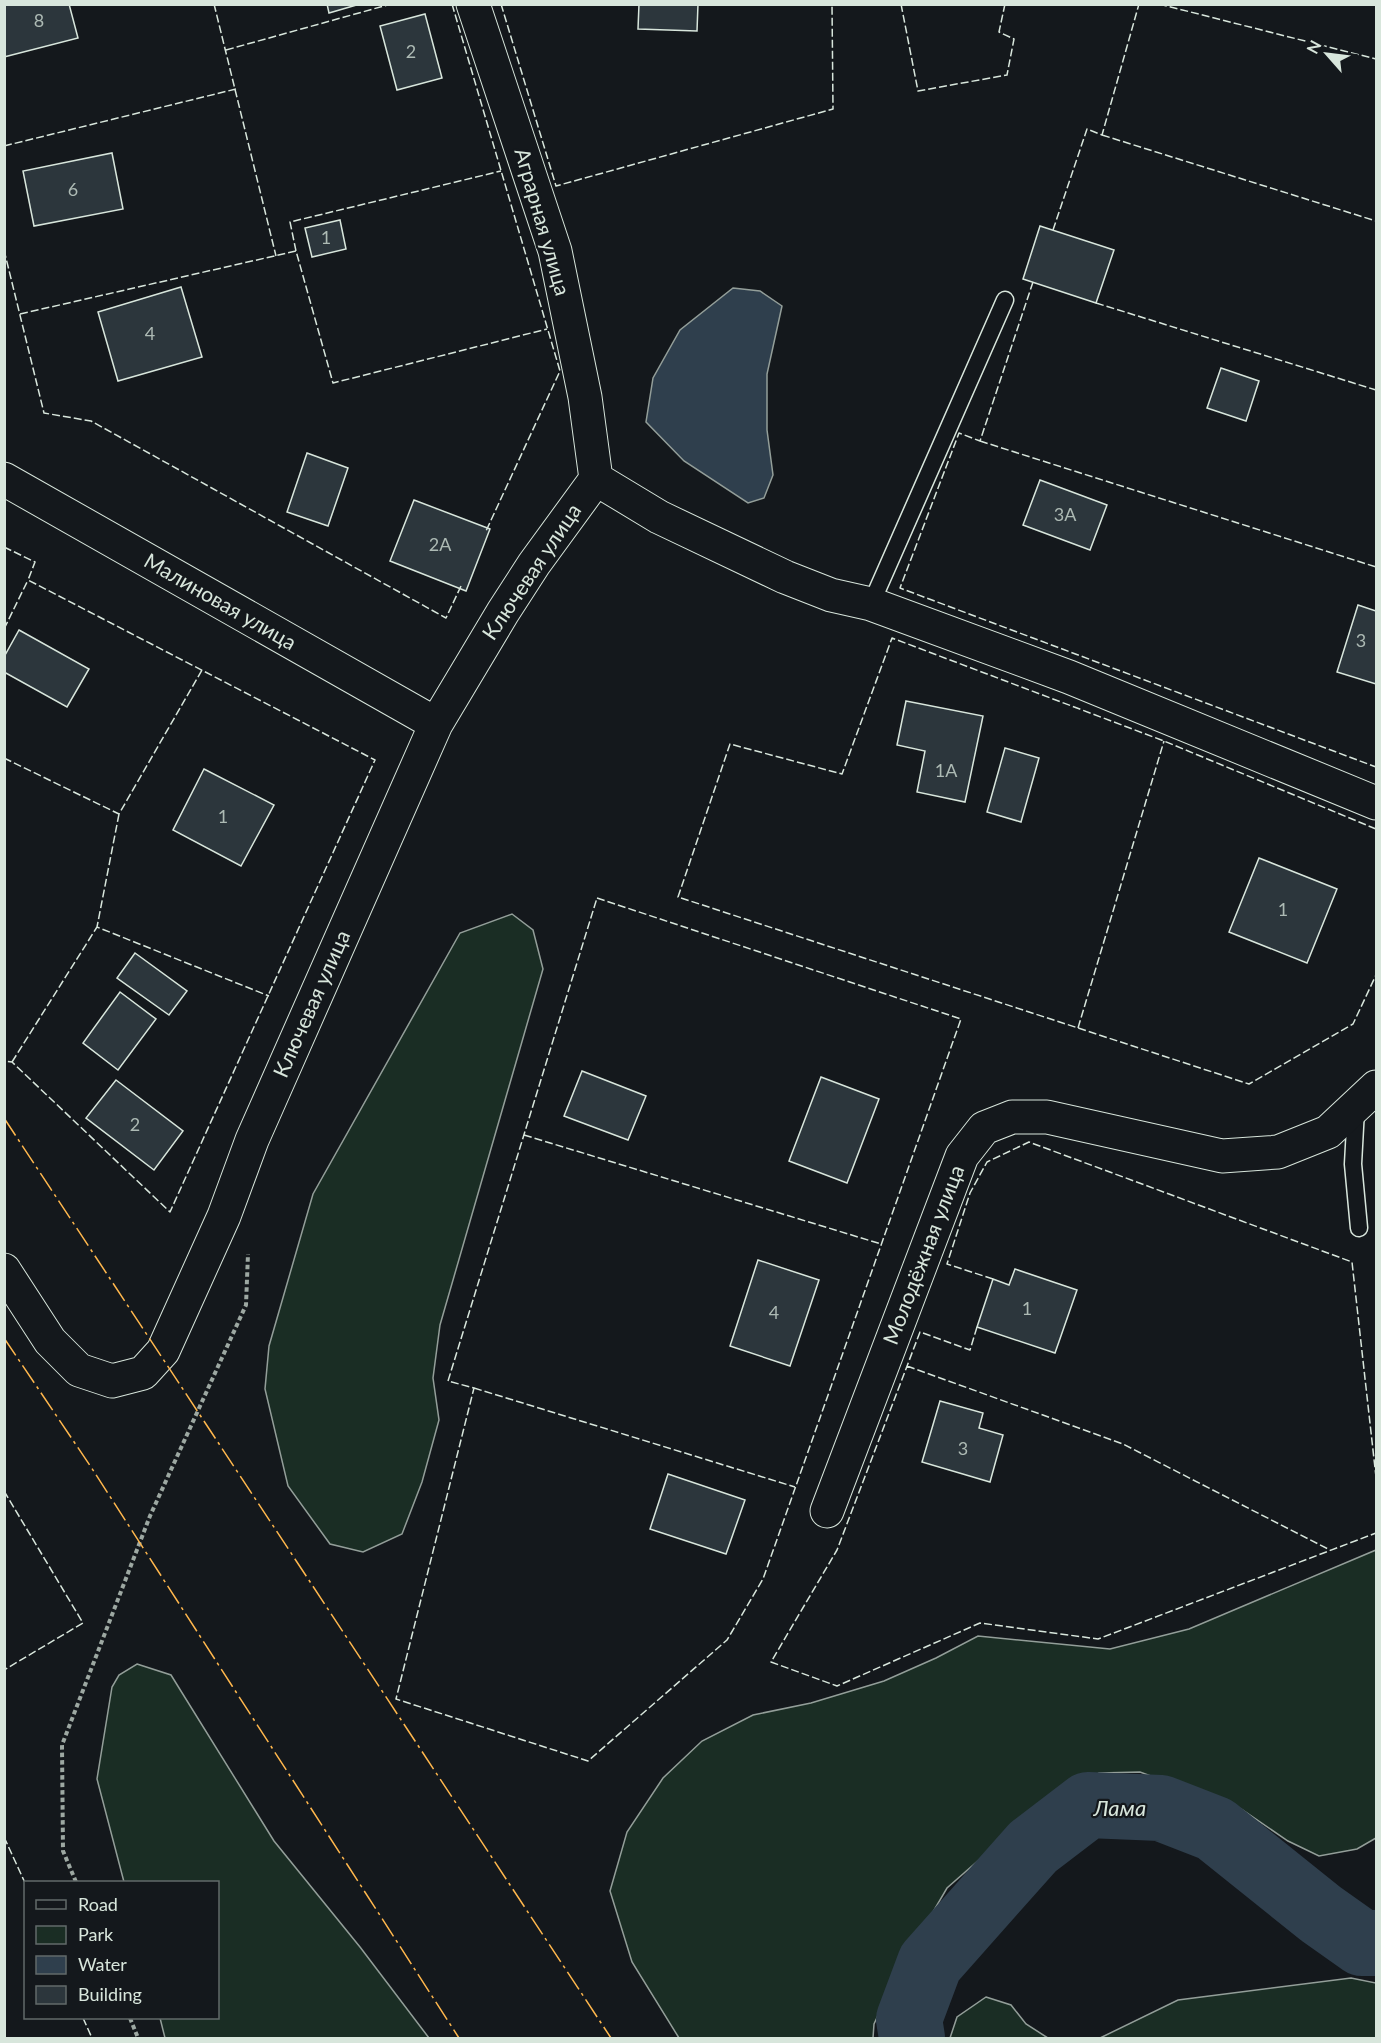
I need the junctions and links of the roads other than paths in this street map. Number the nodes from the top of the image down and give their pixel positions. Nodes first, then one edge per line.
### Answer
1 (473, 4) edge
2 (1005, 300) dead end
3 (4, 479) edge
4 (596, 479) junction
5 (871, 604) junction
6 (436, 724) junction
7 (1377, 803) edge
8 (1366, 1097) edge
9 (1359, 1228) dead end
10 (10, 1289) edge
11 (827, 1511) dead end

1 - 4 street, Аграрная улица
2 - 5 lane
3 - 6 street, Малиновая улица
4 - 5 street
4 - 6 street, Ключевая улица
5 - 7 street
6 - 10 street, Ключевая улица
8 - 9 lane
8 - 11 street, Молодёжная улица

